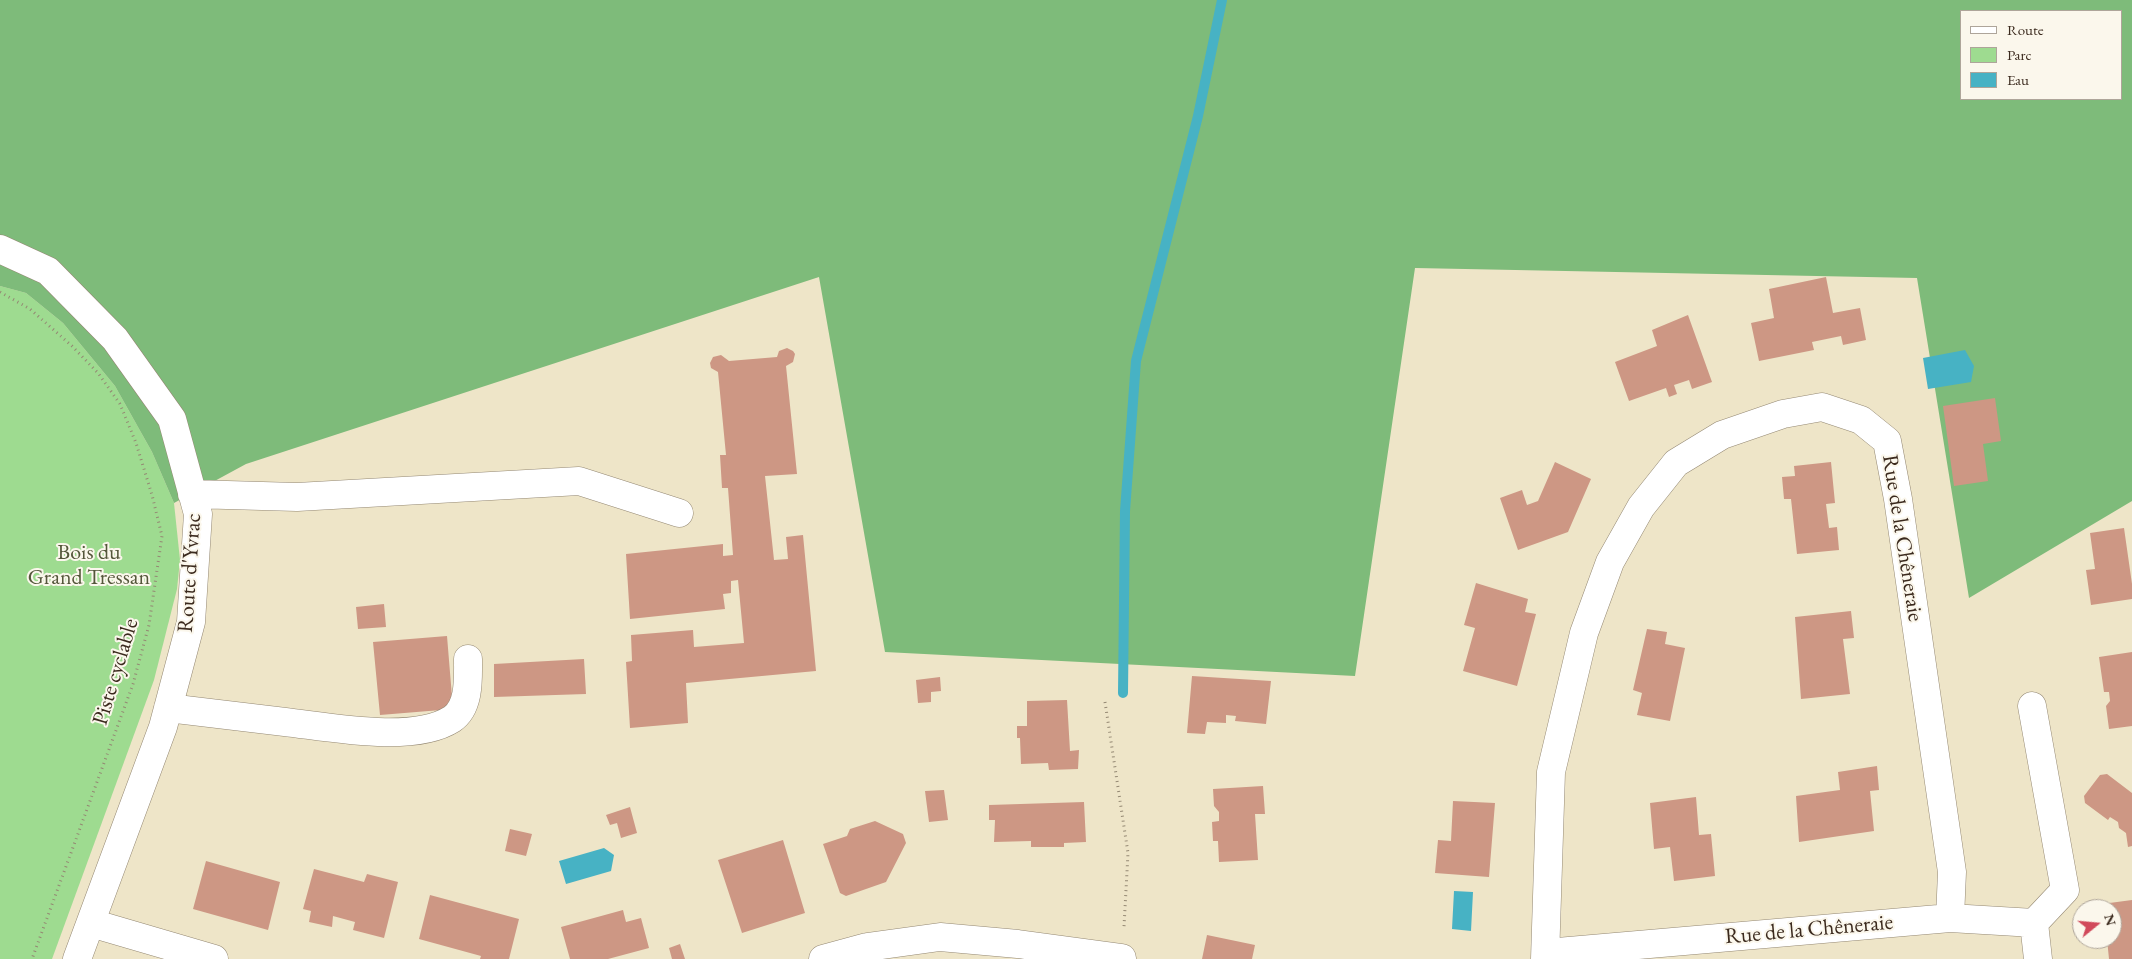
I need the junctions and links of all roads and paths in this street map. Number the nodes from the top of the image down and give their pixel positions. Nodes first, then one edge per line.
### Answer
1 (0, 249) edge
2 (0, 292) edge
3 (192, 494) junction
4 (679, 513) dead end
5 (468, 659) dead end
6 (1105, 702) dead end
7 (2032, 706) dead end
8 (168, 708) junction
9 (1950, 918) junction
10 (2034, 922) junction
11 (91, 923) junction
12 (1545, 956) edge
13 (1122, 958) edge
14 (32, 959) edge
15 (77, 959) edge
16 (214, 959) edge
17 (823, 959) edge
18 (2038, 959) edge

1 - 3 street, Route d'Yvrac
2 - 14 path, Piste cyclable
3 - 4 street
3 - 8 street, Route d'Yvrac
5 - 8 street
6 - 13 path
7 - 10 street
8 - 11 street, Route d'Yvrac
9 - 10 street
9 - 12 street, Rue de la Chêneraie
9 - 12 street, Rue de la Chêneraie
10 - 18 street
11 - 15 street, Route d'Yvrac
11 - 16 street
13 - 17 street

